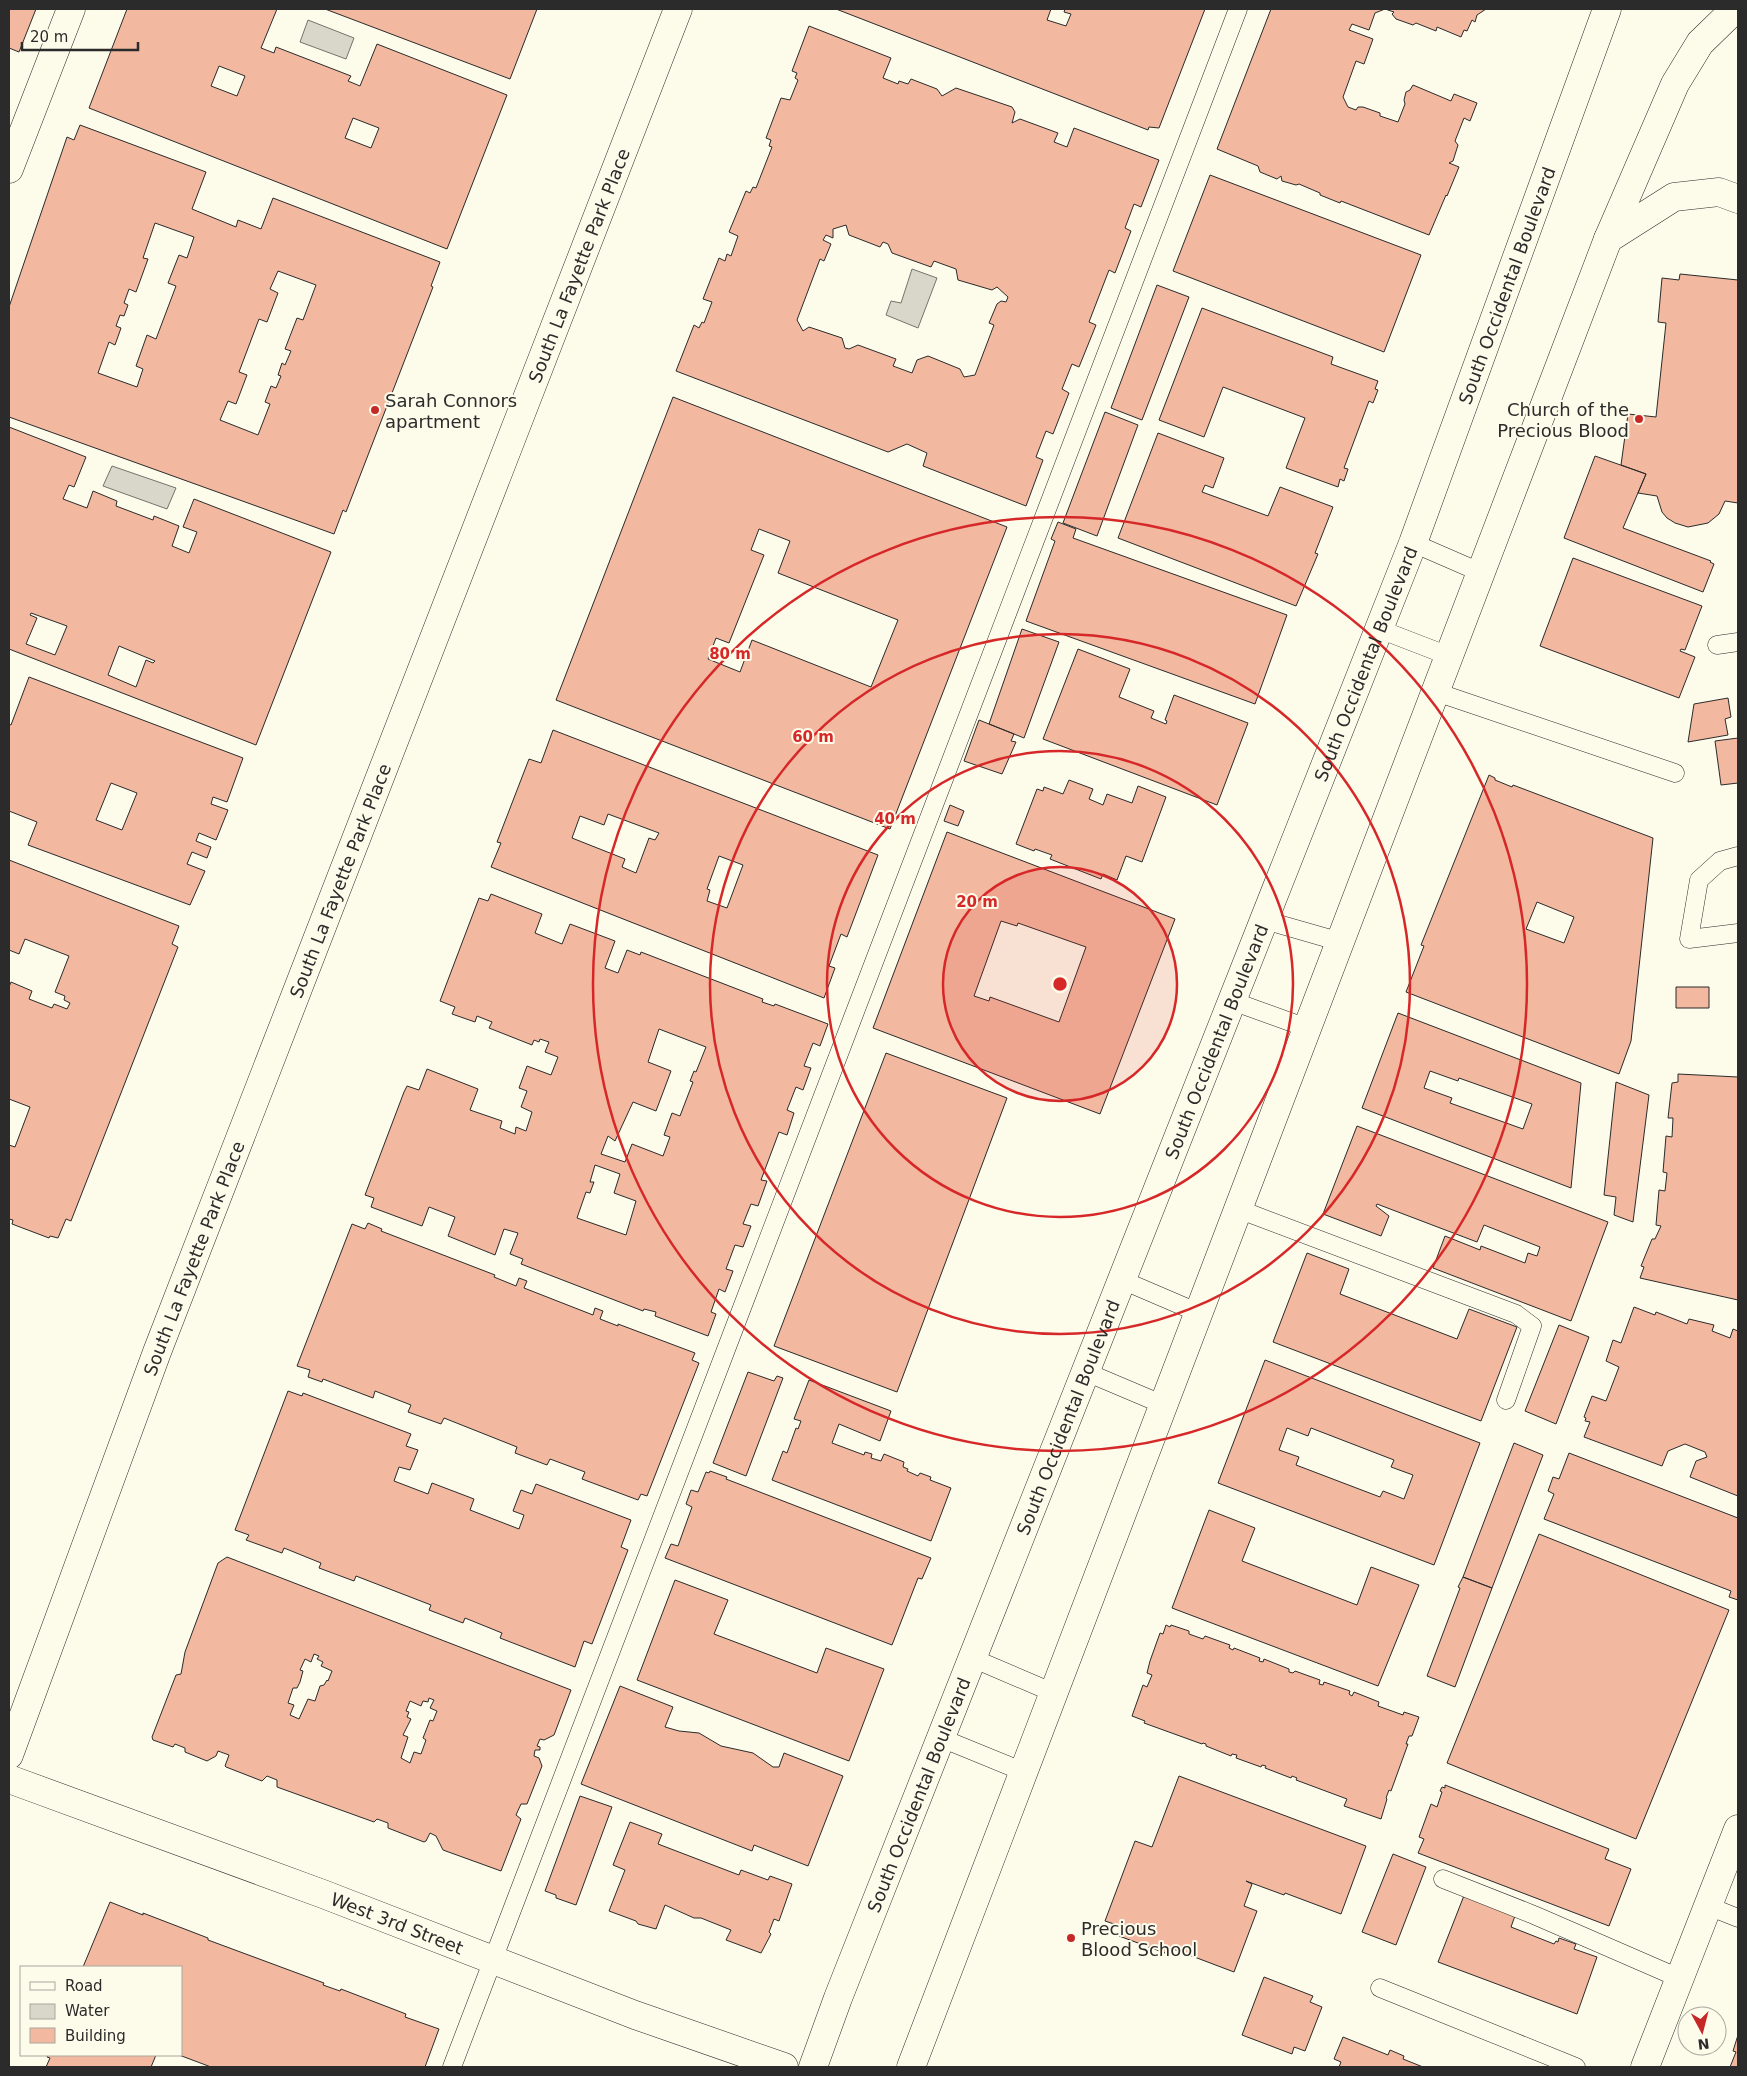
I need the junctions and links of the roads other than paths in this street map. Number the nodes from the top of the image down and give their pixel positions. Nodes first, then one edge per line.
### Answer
1 (71, 9) edge
2 (678, 9) edge
3 (1238, 9) edge
4 (1607, 9) edge
5 (1735, 9) edge
6 (9, 169) edge
7 (1738, 198) edge
8 (1608, 239) junction
9 (1413, 543) junction
10 (1482, 573) junction
11 (1379, 629) junction
12 (1738, 642) edge
13 (1717, 645) dead end
14 (1450, 656) junction
15 (1436, 692) junction
16 (1676, 773) dead end
17 (1738, 856) edge
18 (1264, 920) junction
19 (1738, 933) edge
20 (1341, 942) junction
21 (1232, 1001) junction
22 (1307, 1028) junction
23 (1238, 1209) junction
24 (1122, 1280) junction
25 (1199, 1313) junction
26 (1086, 1372) junction
27 (1506, 1400) dead end
28 (1164, 1405) junction
29 (972, 1658) junction
30 (1054, 1692) junction
31 (941, 1738) junction
32 (9, 1755) edge
33 (1024, 1772) junction
34 (9, 1779) edge
35 (1738, 1828) edge
36 (1443, 1879) dead end
37 (1708, 1906) junction
38 (1738, 1918) edge
39 (493, 1960) junction
40 (1679, 1978) junction
41 (1380, 1988) dead end
42 (452, 2067) edge
43 (784, 2067) edge
44 (813, 2067) edge
45 (911, 2067) edge
46 (1576, 2067) edge
47 (1645, 2067) edge

1 - 6 street
2 - 32 street, South La Fayette Park Place
3 - 39 lane
4 - 9 street, South Occidental Boulevard
5 - 8 street
7 - 8 street
8 - 10 street
9 - 10 lane
9 - 11 street, South Occidental Boulevard
10 - 14 street
11 - 14 lane
11 - 18 street, South Occidental Boulevard
12 - 13 lane
14 - 15 street
15 - 16 lane
15 - 20 street
17 - 19 lane
18 - 20 lane
18 - 21 street, South Occidental Boulevard
20 - 22 street
21 - 22 lane
21 - 24 street, South Occidental Boulevard
22 - 23 street
23 - 25 street
23 - 27 lane
24 - 25 lane
24 - 26 street, South Occidental Boulevard
25 - 28 street
26 - 28 lane
26 - 29 street, South Occidental Boulevard
28 - 30 street
29 - 30 lane
29 - 31 street, South Occidental Boulevard
30 - 33 street
31 - 33 lane
31 - 44 street, South Occidental Boulevard
33 - 45 street
34 - 39 street, West 3rd Street
35 - 37 street
36 - 40 lane
37 - 38 lane
37 - 40 street
39 - 42 lane
39 - 43 street, West 3rd Street
40 - 47 street
41 - 46 lane

